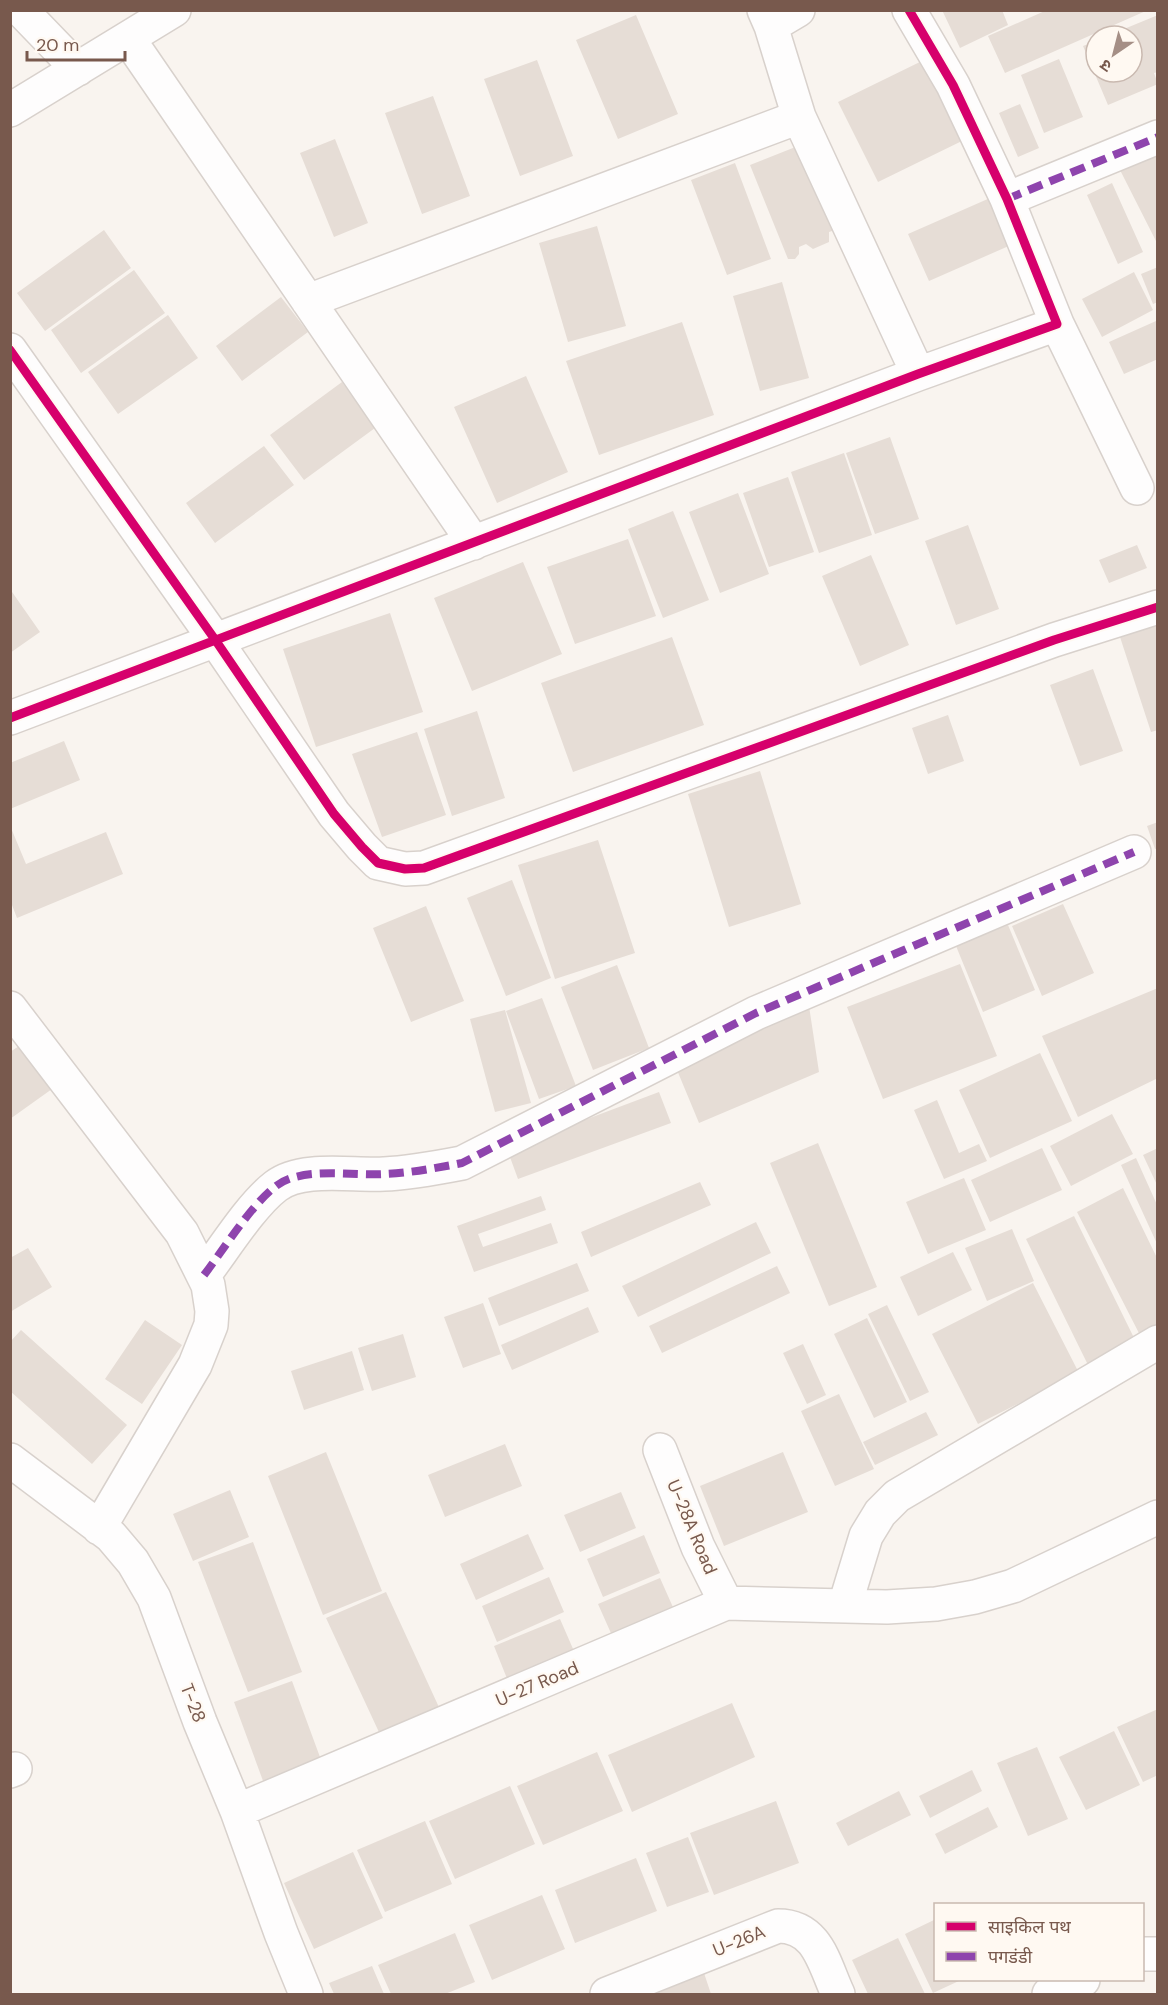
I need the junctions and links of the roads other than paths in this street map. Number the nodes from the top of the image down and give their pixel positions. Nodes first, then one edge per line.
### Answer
1 (21, 10) edge
2 (174, 10) edge
3 (909, 10) edge
4 (778, 16) edge
5 (128, 38) junction
6 (78, 69) junction
7 (10, 110) edge
8 (799, 117) junction
9 (1158, 137) edge
10 (1007, 199) junction
11 (308, 301) junction
12 (1057, 324) junction
13 (10, 350) edge
14 (918, 374) junction
15 (1137, 488) dead end
16 (474, 543) junction
17 (1158, 607) edge
18 (216, 641) junction
19 (10, 718) edge
20 (1134, 852) dead end
21 (10, 1008) edge
22 (204, 1275) junction
23 (1158, 1342) edge
24 (660, 1450) dead end
25 (10, 1460) edge
26 (1158, 1517) edge
27 (99, 1528) junction
28 (726, 1603) junction
29 (845, 1605) junction
30 (237, 1811) junction
31 (1081, 1981) edge
32 (306, 1995) edge
33 (607, 1995) edge
34 (838, 1995) edge
35 (1049, 1995) edge

1 - 6 street
2 - 5 street
3 - 10 street
4 - 8 street
5 - 6 street
5 - 11 street
6 - 7 street
8 - 11 street
8 - 14 street
9 - 10 street
10 - 12 street
11 - 16 street
12 - 14 street
12 - 15 street
13 - 18 street
14 - 16 street
16 - 18 street
17 - 18 street
18 - 19 street
20 - 22 street
21 - 22 street
22 - 27 street
23 - 29 street
24 - 28 street, U-28A Road
25 - 27 street, T-28
26 - 29 street, U-27 Road
27 - 30 street, T-28
28 - 29 street, U-27 Road
28 - 30 street, U-27 Road
30 - 32 street, T-28
31 - 35 street
33 - 34 street, U-26A

